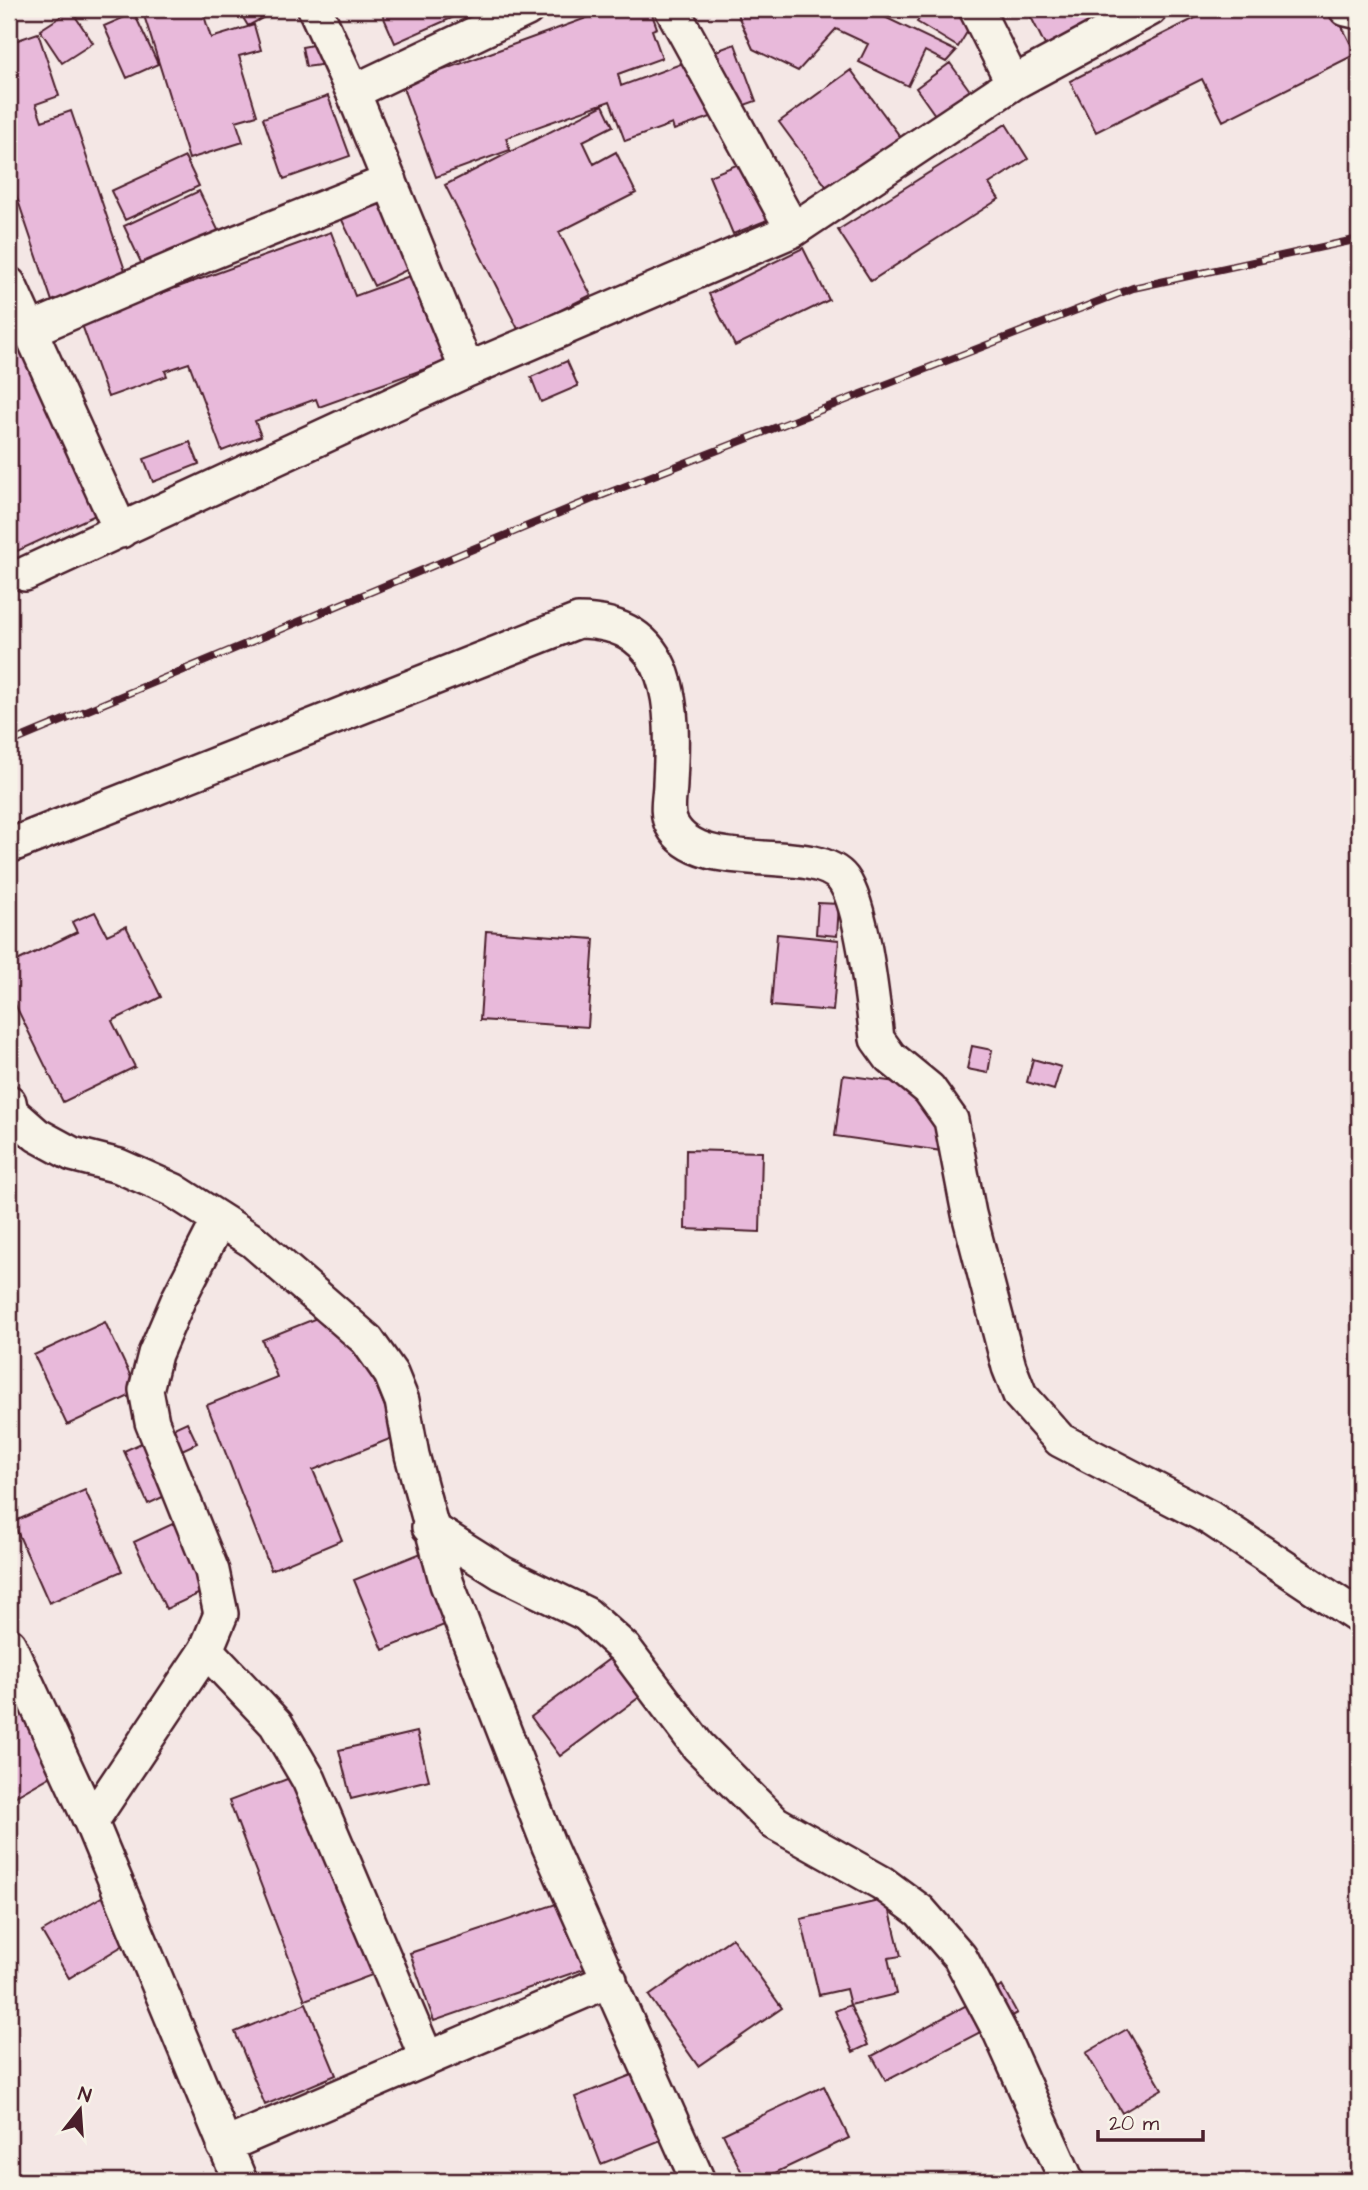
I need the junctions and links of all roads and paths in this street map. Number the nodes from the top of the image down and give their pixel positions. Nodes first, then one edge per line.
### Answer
1 (315, 9) edge
2 (527, 9) edge
3 (672, 9) edge
4 (976, 9) edge
5 (1150, 9) edge
6 (1346, 9) edge
7 (1359, 12) edge
8 (1013, 83) junction
9 (353, 92) junction
10 (390, 181) junction
11 (793, 230) junction
12 (9, 284) edge
13 (30, 330) junction
14 (467, 370) junction
15 (121, 531) junction
16 (25, 574) dead end
17 (9, 846) edge
18 (9, 1102) edge
19 (219, 1220) junction
20 (429, 1527) junction
21 (1359, 1617) edge
22 (9, 1645) edge
23 (206, 1650) junction
24 (91, 1822) junction
25 (610, 1980) junction
26 (427, 2059) junction
27 (224, 2146) junction
28 (240, 2181) edge
29 (698, 2181) edge
30 (1066, 2181) edge

1 - 9 street
2 - 9 street
3 - 11 street
4 - 8 street
5 - 8 street
6 - 7 street
8 - 11 street
9 - 10 street
10 - 13 street
10 - 14 street
11 - 14 street
12 - 13 street
13 - 15 street
14 - 15 street
15 - 16 street
17 - 21 street
18 - 19 street
19 - 20 street
19 - 23 street
20 - 25 street
20 - 30 street
22 - 24 street
23 - 24 street
23 - 26 street
24 - 27 street
25 - 26 street
25 - 29 street
26 - 27 street
27 - 28 street

